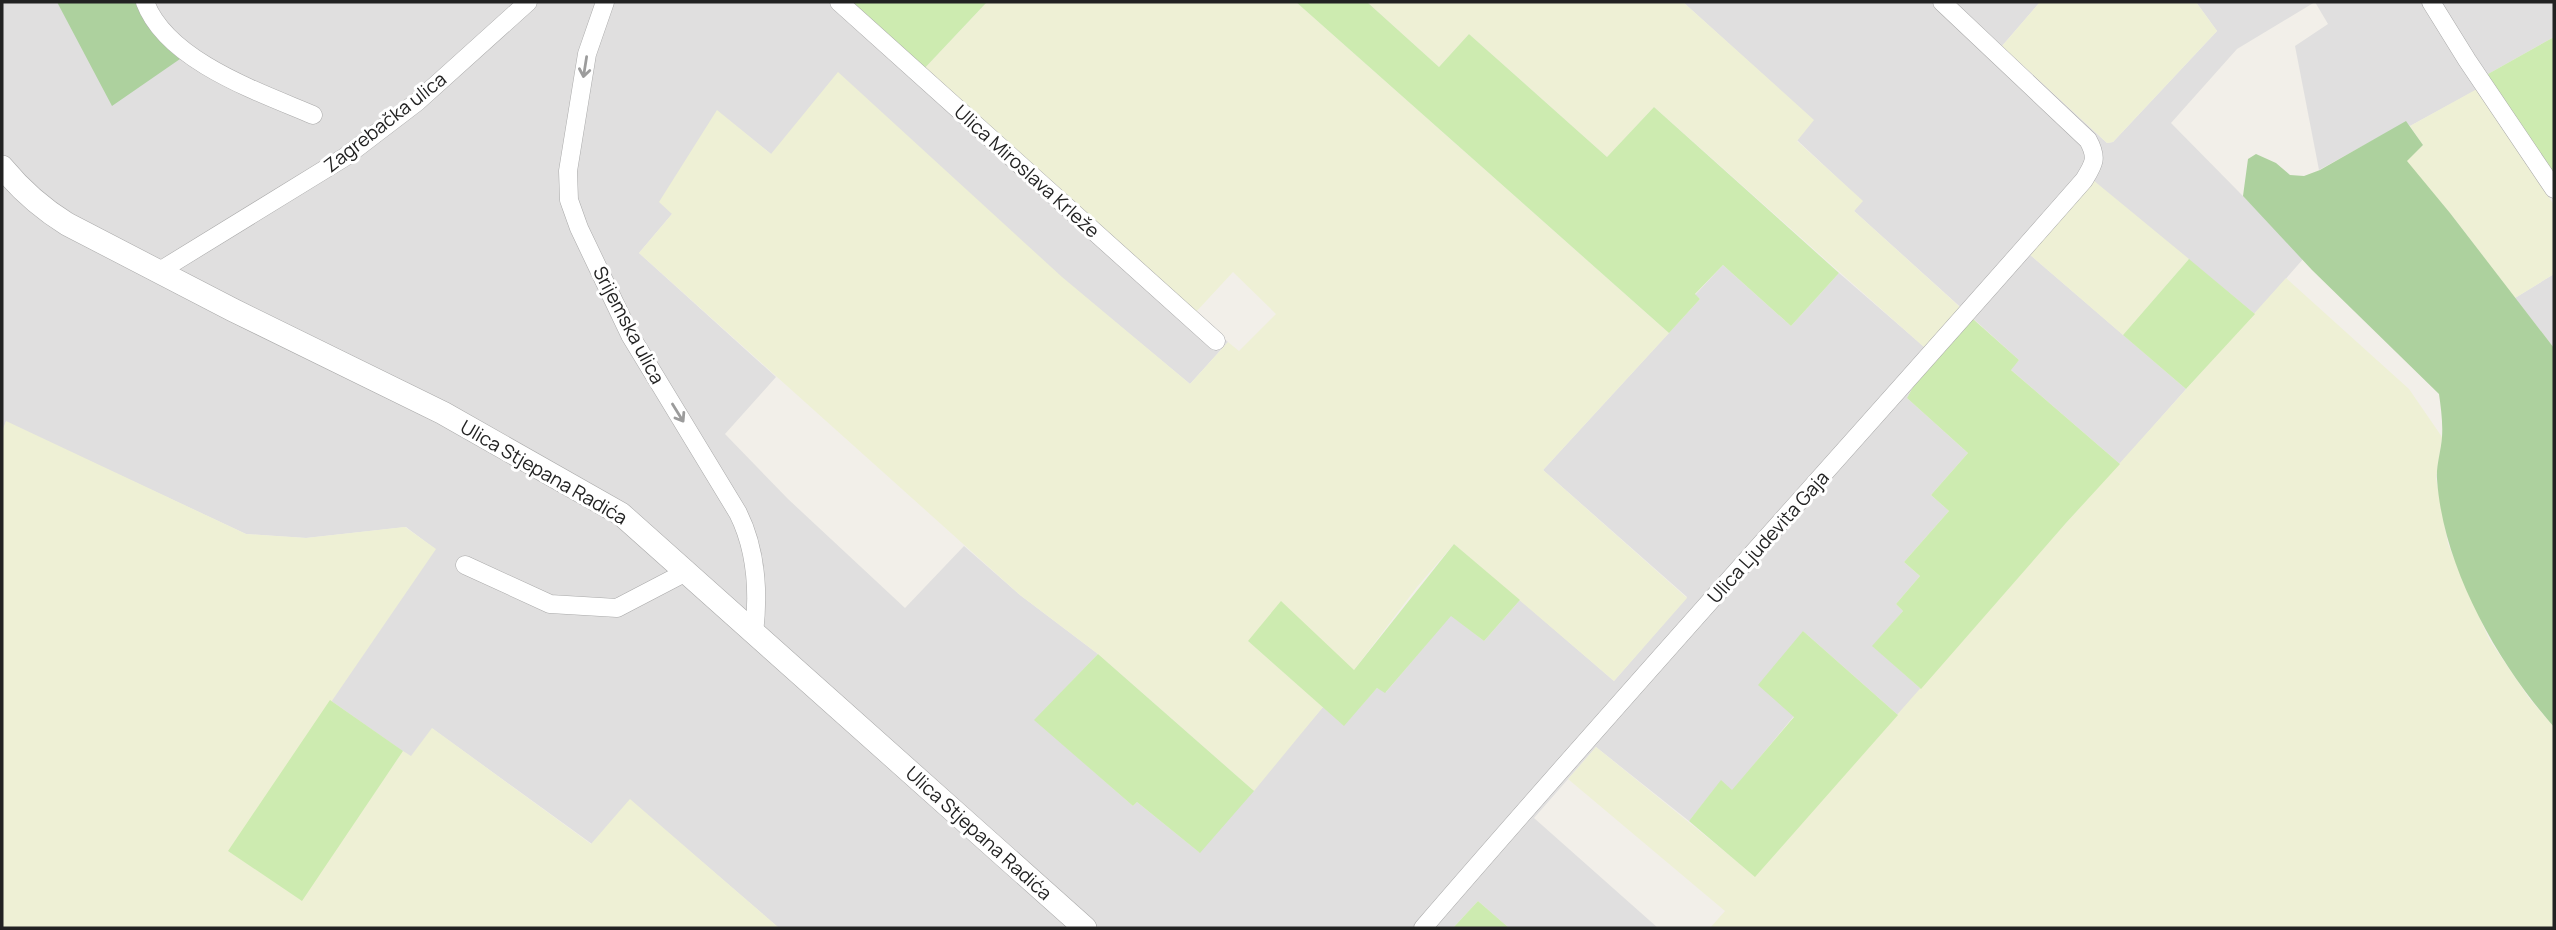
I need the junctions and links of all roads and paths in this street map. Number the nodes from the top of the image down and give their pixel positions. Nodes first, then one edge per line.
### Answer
1 (145, 2) edge
2 (528, 2) edge
3 (605, 2) edge
4 (839, 2) edge
5 (1942, 2) edge
6 (2431, 2) edge
7 (313, 115) dead end
8 (2, 167) edge
9 (2554, 189) edge
10 (158, 272) junction
11 (1216, 341) dead end
12 (464, 565) dead end
13 (686, 572) junction
14 (754, 634) junction
15 (1085, 928) edge
16 (1423, 928) edge

1 - 7 street
2 - 10 street, Zagrebačka ulica
3 -> 14 street, Srijemska ulica
4 - 11 street, Ulica Miroslava Krleže
5 - 16 street, Ulica Ljudevita Gaja
6 - 9 street
8 - 10 street, Ulica Stjepana Radića
10 - 13 street, Ulica Stjepana Radića
12 - 13 street
13 - 14 street, Ulica Stjepana Radića
14 - 15 street, Ulica Stjepana Radića

